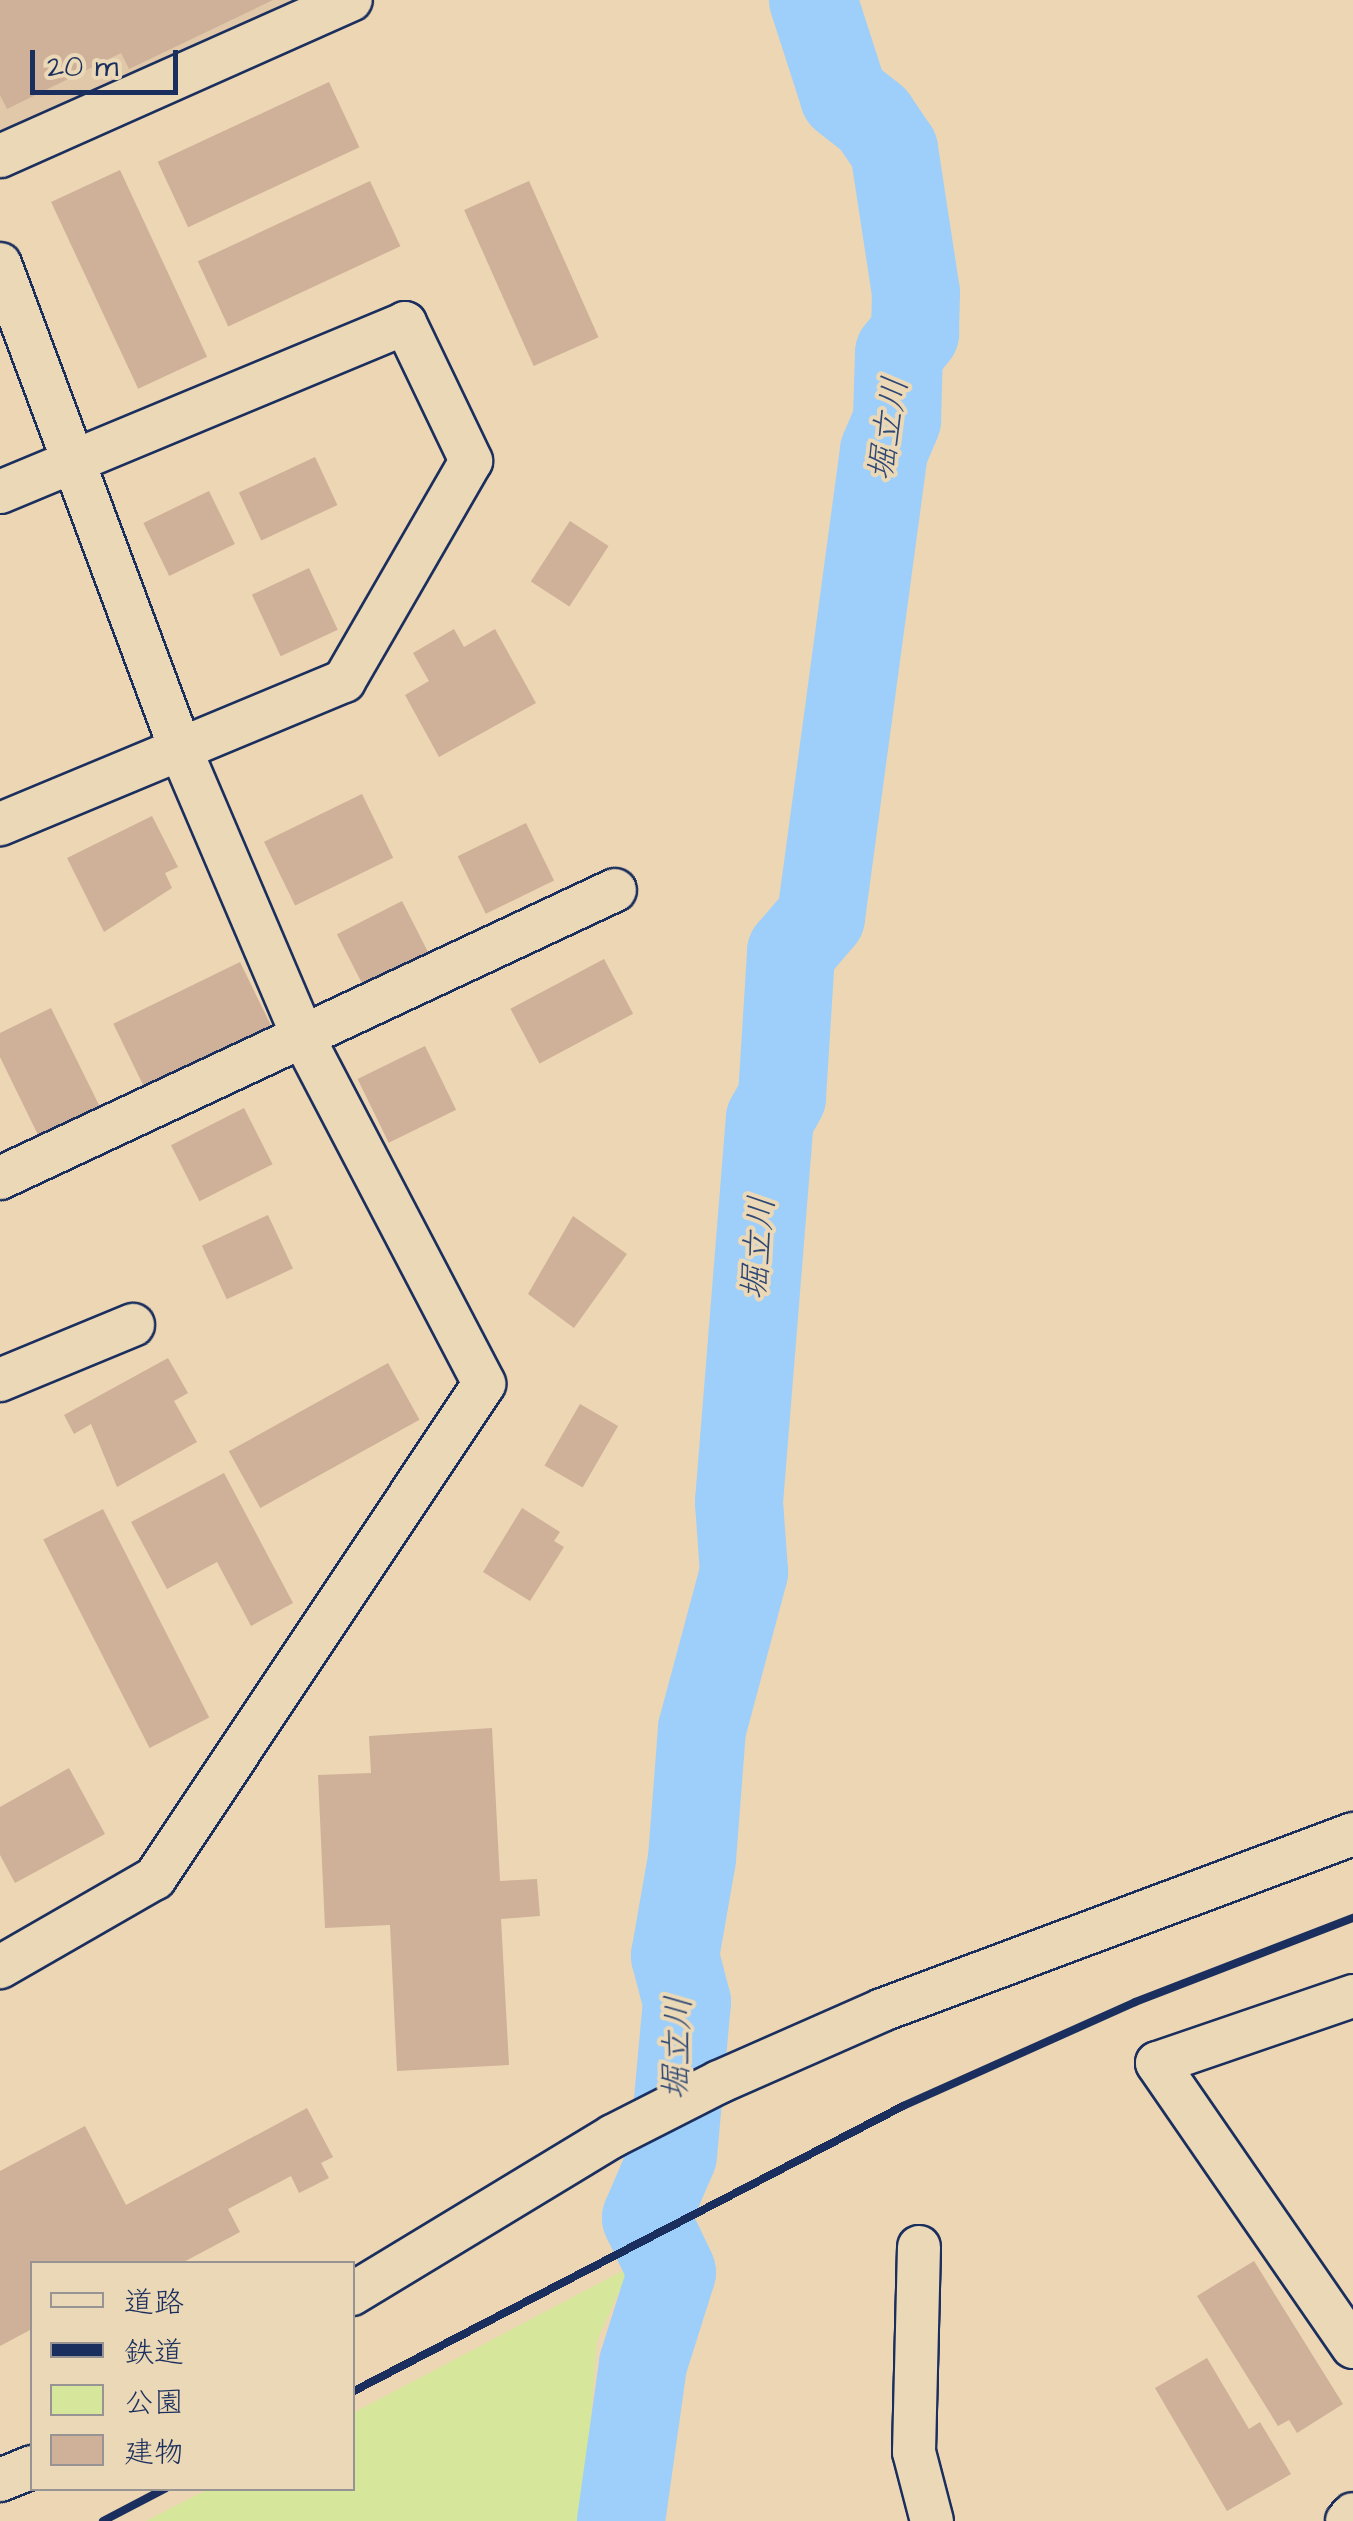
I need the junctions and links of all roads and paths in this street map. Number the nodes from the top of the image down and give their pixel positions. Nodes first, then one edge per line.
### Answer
1 (351, 0) edge
2 (0, 156) edge
3 (0, 264) edge
4 (71, 464) junction
5 (0, 492) edge
6 (182, 753) junction
7 (0, 824) edge
8 (615, 890) dead end
9 (304, 1039) junction
10 (0, 1178) edge
11 (133, 1325) dead end
12 (0, 1380) edge
13 (1353, 1834) edge
14 (0, 1967) edge
15 (1353, 1996) edge
16 (919, 2246) dead end
17 (355, 2292) edge
18 (1353, 2346) edge
19 (30, 2468) edge
20 (0, 2480) edge
21 (1353, 2514) edge
22 (932, 2521) edge
23 (1347, 2521) edge

1 - 2 street
3 - 4 street
4 - 5 street
4 - 6 street
4 - 6 street
6 - 7 street
6 - 9 street
8 - 9 street
9 - 10 street
9 - 14 street
11 - 12 street
13 - 17 street
15 - 18 street
16 - 22 street
19 - 20 street
21 - 23 street

